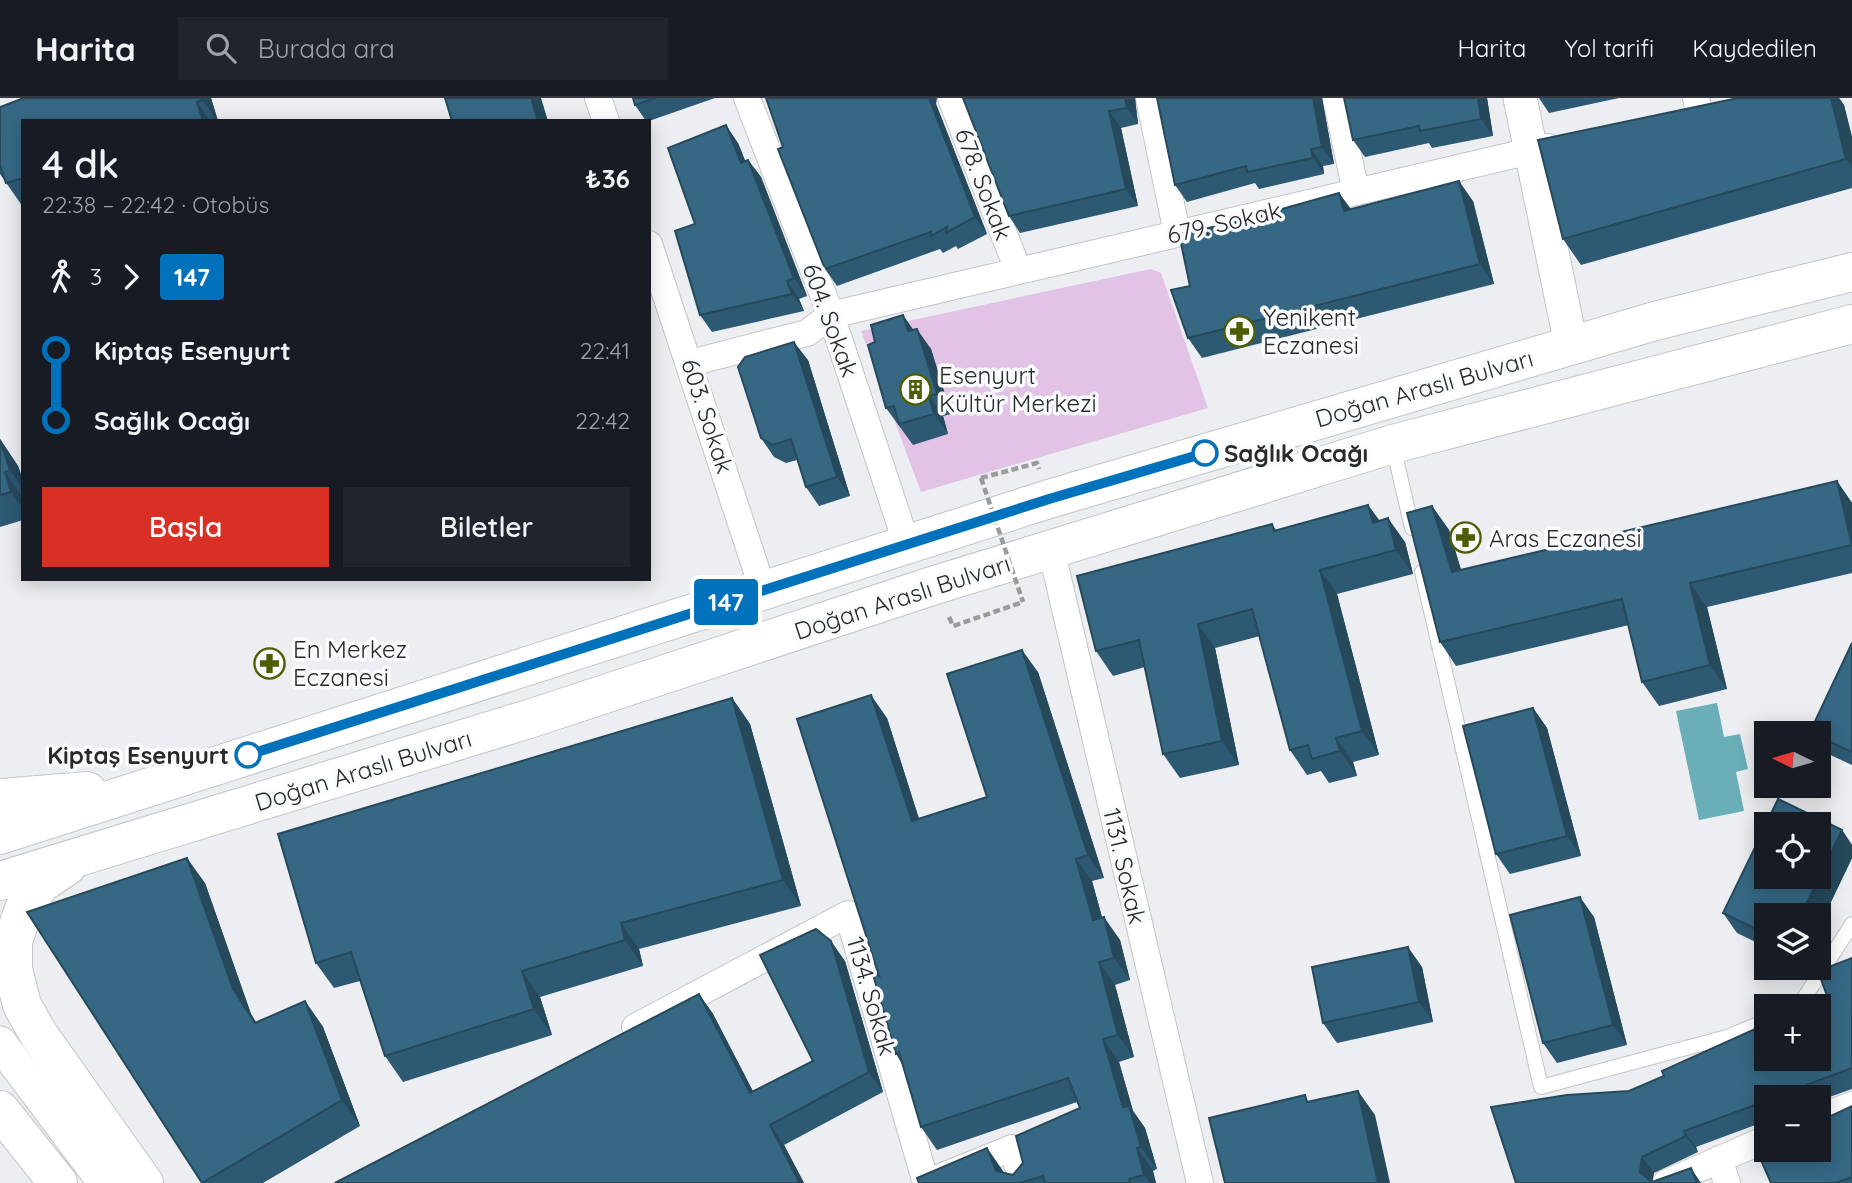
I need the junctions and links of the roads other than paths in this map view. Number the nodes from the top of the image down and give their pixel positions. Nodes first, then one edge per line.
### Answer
1 (598, 98) edge
2 (747, 98) edge
3 (951, 98) edge
4 (1149, 98) edge
5 (1336, 98) edge
6 (1520, 98) edge
7 (1698, 105) edge
8 (1725, 107) edge
9 (605, 119) edge
10 (1673, 119) edge
11 (1569, 143) edge
12 (1530, 151) junction
13 (1356, 192) junction
14 (1177, 233) junction
15 (651, 250) edge
16 (1018, 270) junction
17 (1852, 272) edge
18 (831, 315) junction
19 (1852, 324) edge
20 (1571, 344) junction
21 (690, 363) junction
22 (1393, 444) junction
23 (907, 545) junction
24 (1051, 549) junction
25 (763, 590) junction
26 (142, 788) junction
27 (0, 798) edge
28 (0, 835) edge
29 (84, 855) junction
30 (0, 881) edge
31 (1852, 924) edge
32 (1807, 994) edge
33 (1754, 1026) edge
34 (613, 1039) edge
35 (0, 1043) edge
36 (0, 1080) edge
37 (1852, 1105) edge
38 (0, 1110) edge
39 (1831, 1113) edge
40 (1754, 1148) edge
41 (1723, 1171) edge
42 (58, 1183) edge
43 (74, 1183) edge
44 (105, 1183) edge
45 (144, 1183) edge
46 (926, 1183) edge
47 (1023, 1183) edge
48 (1200, 1183) edge
49 (1666, 1183) edge

1 - 9 street
2 - 18 street, 604. Sokak
3 - 16 street, 678. Sokak
4 - 14 street
5 - 13 street
6 - 12 street
7 - 8 street
7 - 10 street
11 - 12 street, 679. Sokak
12 - 13 street, 679. Sokak
12 - 20 street
13 - 14 street, 679. Sokak
14 - 16 street, 679. Sokak
15 - 21 street, 603. Sokak
16 - 18 street, 679. Sokak
17 - 20 main road, Doğan Araslı Bulvarı
18 - 21 street, 679. Sokak
18 - 23 street, 604. Sokak
19 - 22 main road, Doğan Araslı Bulvarı
20 - 23 main road, Doğan Araslı Bulvarı
21 - 25 street, 603. Sokak
22 - 24 main road, Doğan Araslı Bulvarı
22 - 33 lane
23 - 25 main road, Doğan Araslı Bulvarı
24 - 29 main road, Doğan Araslı Bulvarı
24 - 48 street, 1131. Sokak
25 - 26 main road, Doğan Araslı Bulvarı
26 - 27 main road
26 - 28 main road, Doğan Araslı Bulvarı
29 - 30 main road, Doğan Araslı Bulvarı
29 - 45 main road
31 - 32 lane
34 - 46 street, 1134. Sokak
35 - 44 street
36 - 43 street
37 - 39 street
38 - 42 main road
40 - 41 street
41 - 49 street
46 - 47 street, 1134. Sokak

